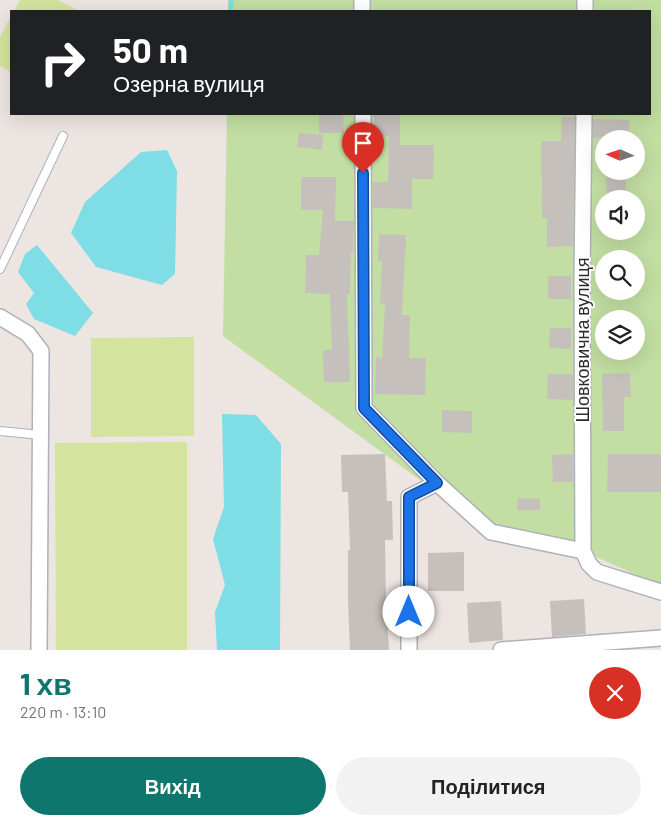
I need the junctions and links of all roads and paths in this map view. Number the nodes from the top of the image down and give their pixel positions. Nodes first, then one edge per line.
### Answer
1 (363, 115) edge
2 (584, 115) edge
3 (63, 136) dead end
4 (0, 268) edge
5 (0, 317) edge
6 (0, 431) edge
7 (41, 435) junction
8 (437, 483) junction
9 (586, 557) junction
10 (661, 592) edge
11 (661, 638) edge
12 (39, 650) edge
13 (409, 650) edge
14 (501, 650) edge

1 - 8 street
2 - 9 street, Шовковична вулиця
3 - 4 lane
5 - 7 street
6 - 7 lane
7 - 12 street
8 - 9 street
8 - 13 street
9 - 10 street
11 - 14 street

